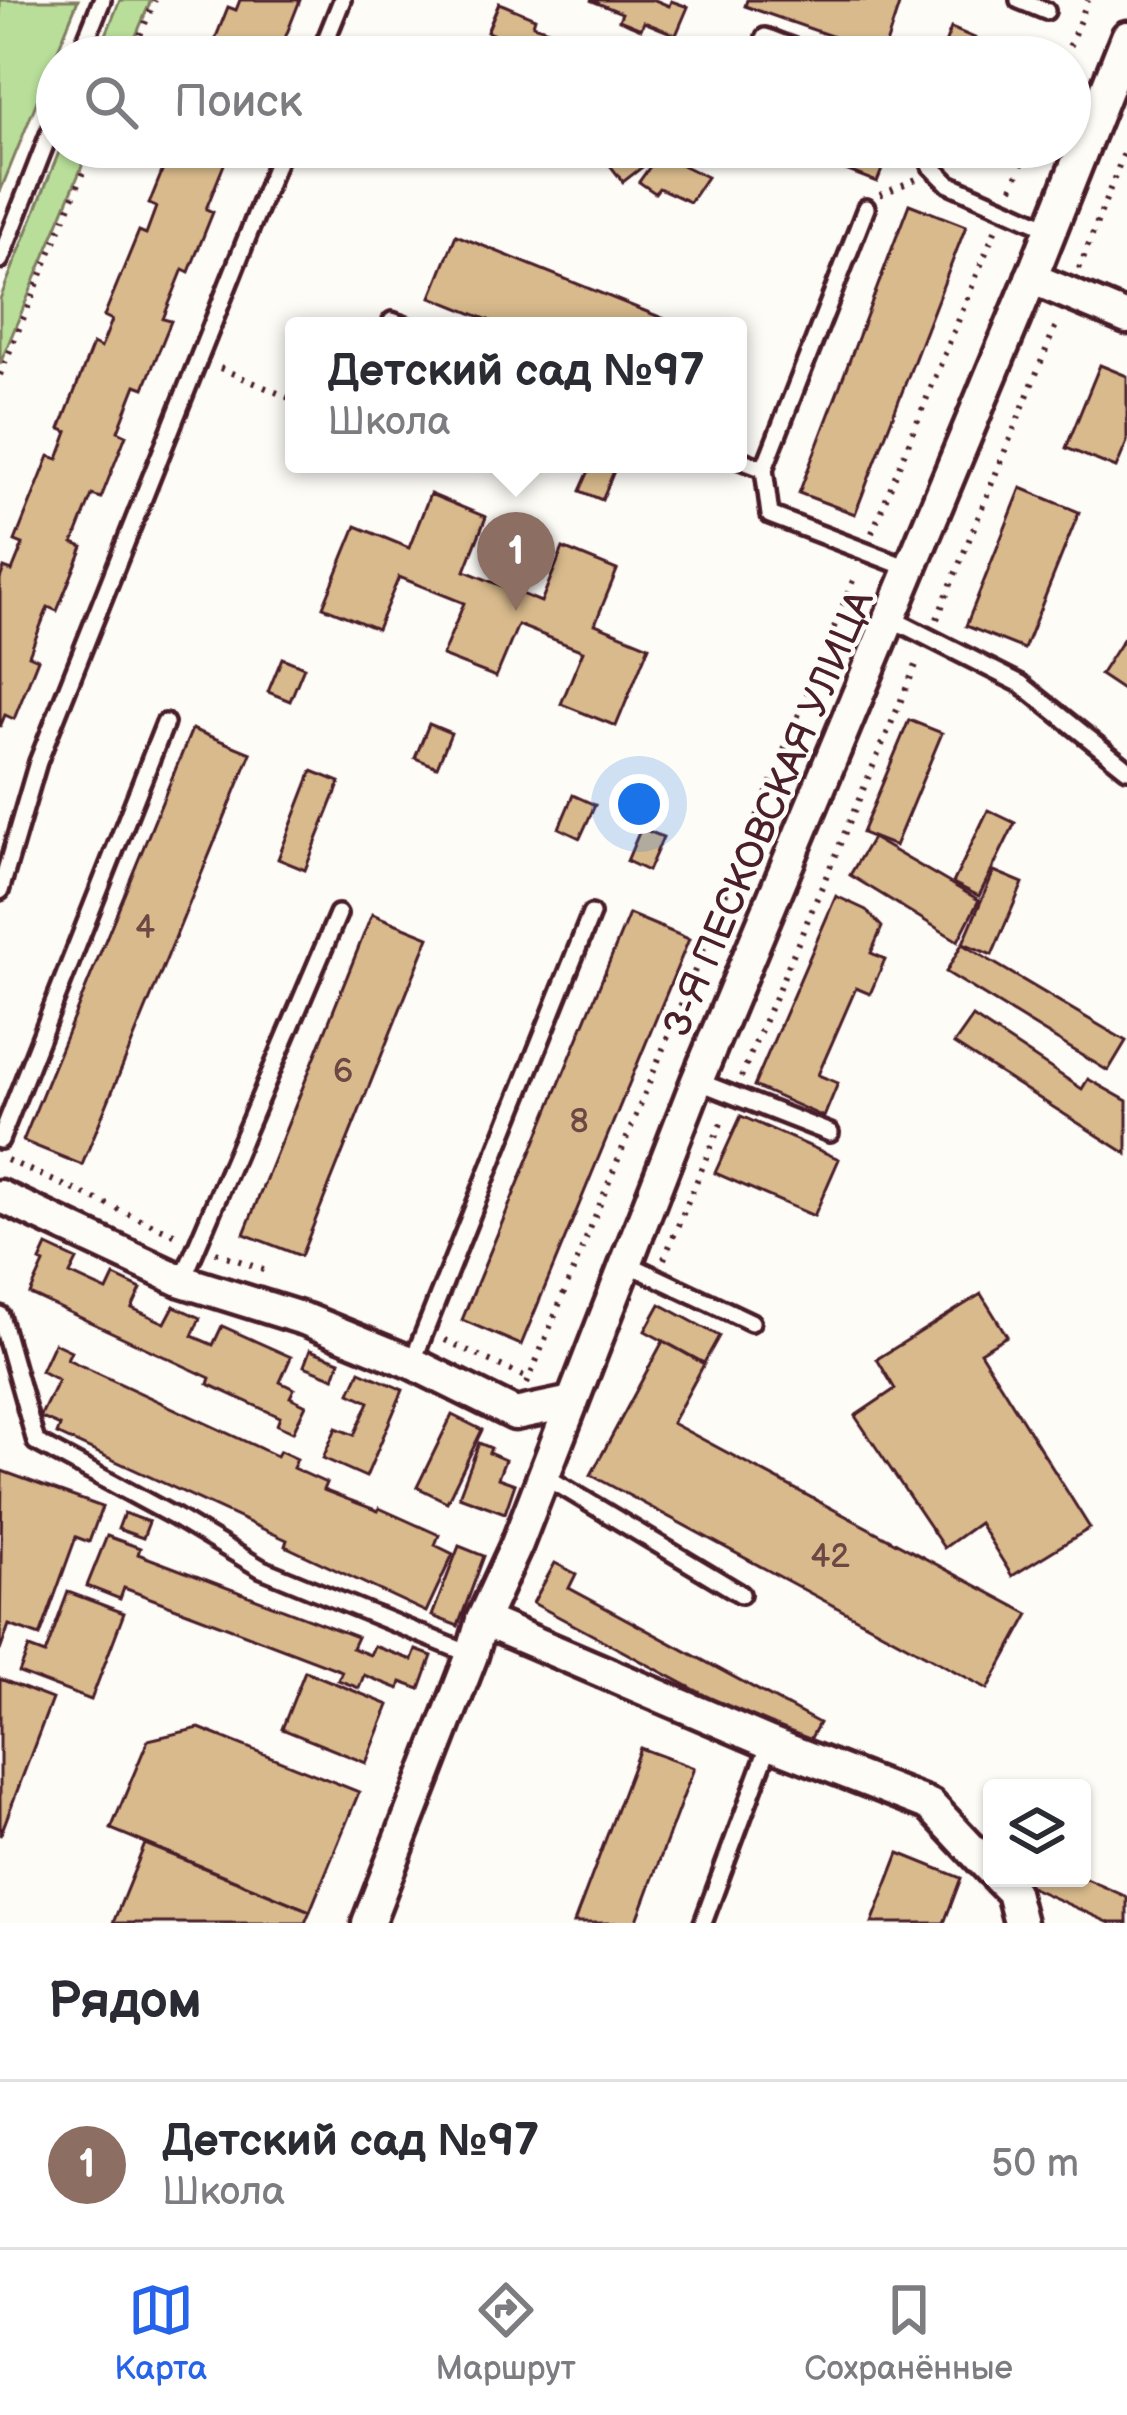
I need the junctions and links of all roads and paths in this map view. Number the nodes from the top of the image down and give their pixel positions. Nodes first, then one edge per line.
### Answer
1 (102, 0) edge
2 (155, 0) edge
3 (342, 0) edge
4 (1019, 0) edge
5 (1088, 0) edge
6 (1046, 11) dead end
7 (88, 36) edge
8 (140, 36) edge
9 (327, 36) edge
10 (1073, 36) edge
11 (1127, 38) edge
12 (1091, 128) edge
13 (1127, 145) edge
14 (36, 168) edge
15 (85, 168) edge
16 (275, 168) edge
17 (933, 168) edge
18 (1020, 168) edge
19 (1075, 168) edge
20 (949, 184) junction
21 (1004, 207) junction
22 (866, 208) joint
23 (1051, 229) junction
24 (0, 260) edge
25 (1031, 278) junction
26 (1069, 294) junction
27 (1127, 318) edge
28 (199, 358) junction
29 (0, 375) edge
30 (285, 396) edge
31 (747, 463) edge
32 (764, 470) junction
33 (870, 539) dead end
34 (861, 561) dead end
35 (911, 569) junction
36 (890, 618) junction
37 (928, 637) junction
38 (165, 723) dead end
39 (1127, 769) edge
40 (0, 891) edge
41 (338, 914) dead end
42 (591, 914) dead end
43 (697, 1081) junction
44 (733, 1095) junction
45 (830, 1133) dead end
46 (0, 1140) edge
47 (0, 1157) edge
48 (0, 1196) edge
49 (197, 1245) junction
50 (626, 1263) junction
51 (280, 1277) dead end
52 (657, 1277) junction
53 (182, 1281) junction
54 (0, 1316) edge
55 (751, 1322) dead end
56 (425, 1330) junction
57 (412, 1363) junction
58 (529, 1379) junction
59 (572, 1402) junction
60 (515, 1414) junction
61 (541, 1474) junction
62 (741, 1594) dead end
63 (482, 1620) junction
64 (472, 1655) junction
65 (770, 1742) junction
66 (983, 1862) edge
67 (1007, 1887) edge
68 (368, 1923) edge
69 (703, 1923) edge
70 (1020, 1923) edge

1 - 7 lane
2 - 8 path
3 - 9 lane
4 - 6 lane
5 - 10 path
11 - 12 street, 3-Я ПЕСКОВСКАЯ УЛИЦА
13 - 26 path
14 - 24 lane
15 - 29 path
16 - 28 lane
17 - 20 lane
18 - 21 path
19 - 23 street, 3-Я ПЕСКОВСКАЯ УЛИЦА
20 - 21 lane
20 - 22 path
21 - 23 lane
21 - 33 path
22 - 32 lane
23 - 25 street, 3-Я ПЕСКОВСКАЯ УЛИЦА
25 - 26 street
25 - 35 street, 3-Я ПЕСКОВСКАЯ УЛИЦА
26 - 27 street
26 - 37 path
28 - 30 path
28 - 40 lane
31 - 32 lane
32 - 35 lane
34 - 58 path
35 - 36 street, 3-Я ПЕСКОВСКАЯ УЛИЦА
36 - 37 lane
36 - 43 street, 3-Я ПЕСКОВСКАЯ УЛИЦА
37 - 39 lane
37 - 44 path
38 - 46 lane
41 - 49 lane
42 - 56 lane
43 - 44 lane
43 - 50 street, 3-Я ПЕСКОВСКАЯ УЛИЦА
44 - 45 lane
44 - 52 path
47 - 49 path
48 - 53 street
49 - 51 path
49 - 53 lane
50 - 52 lane
50 - 59 street, 3-Я ПЕСКОВСКАЯ УЛИЦА
52 - 55 lane
53 - 57 street
54 - 64 lane
56 - 57 lane
56 - 58 path
57 - 60 street
58 - 60 path
59 - 60 street
59 - 61 street, 3-Я ПЕСКОВСКАЯ УЛИЦА
61 - 62 lane
61 - 63 street, 3-Я ПЕСКОВСКАЯ УЛИЦА
63 - 64 street, 3-Я ПЕСКОВСКАЯ УЛИЦА
63 - 65 street
64 - 68 street, 3-Я ПЕСКОВСКАЯ УЛИЦА
65 - 66 street
65 - 69 lane
67 - 70 street

